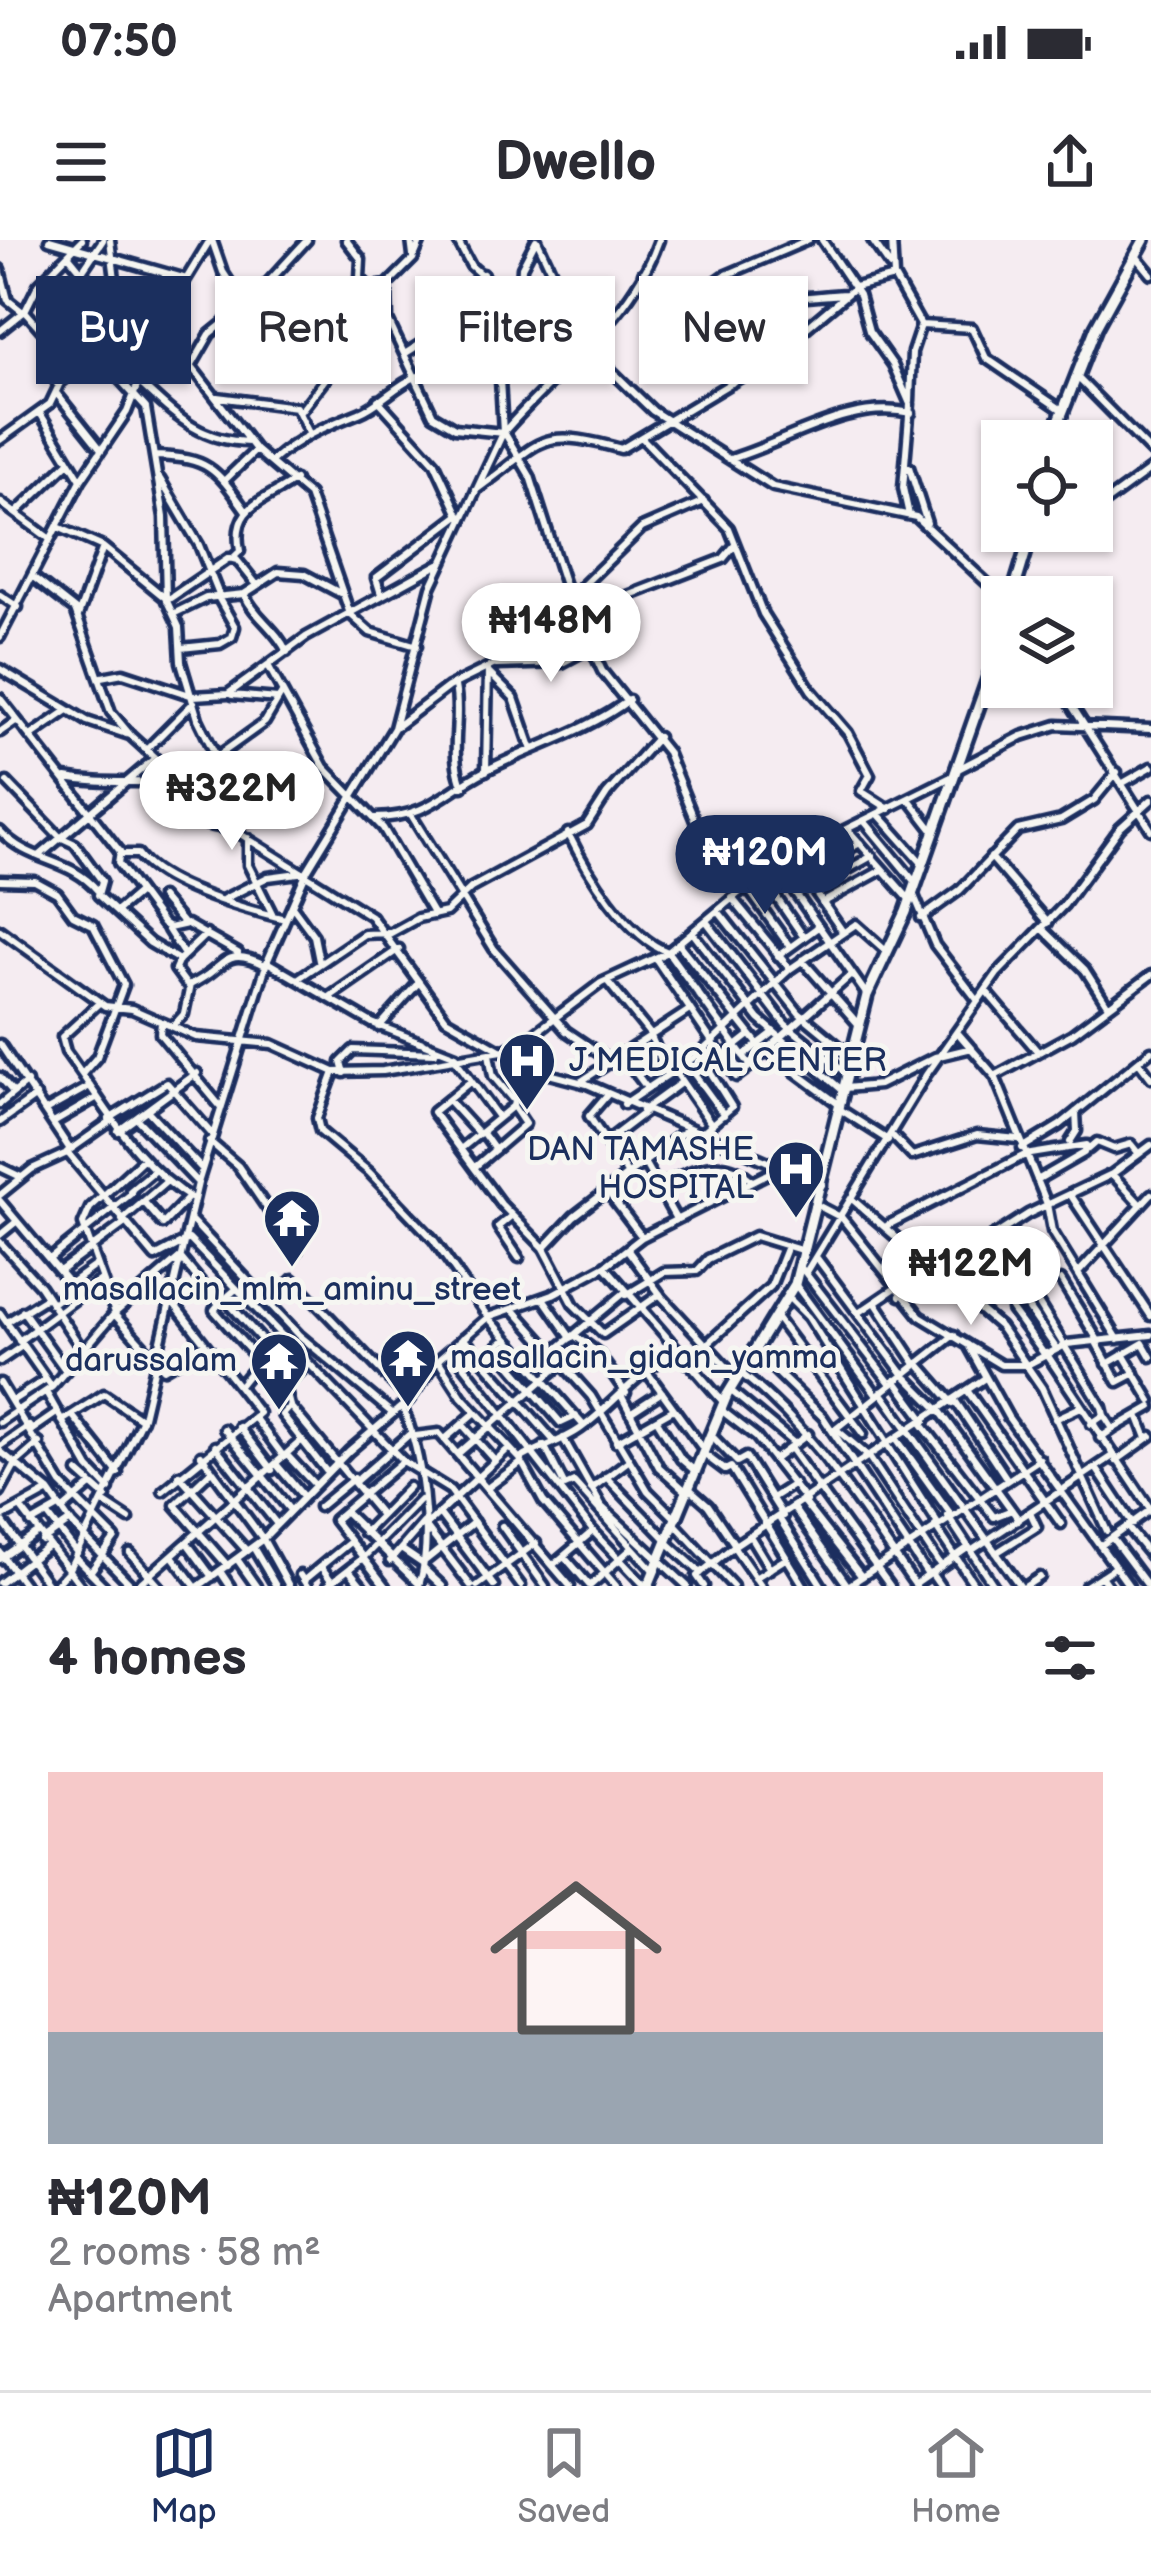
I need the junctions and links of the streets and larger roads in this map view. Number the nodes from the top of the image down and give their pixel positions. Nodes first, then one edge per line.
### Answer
1 (49, 240) edge
2 (82, 240) edge
3 (106, 240) edge
4 (211, 240) edge
5 (307, 240) edge
6 (346, 240) edge
7 (411, 240) edge
8 (421, 240) edge
9 (457, 240) edge
10 (536, 240) edge
11 (659, 240) edge
12 (808, 240) edge
13 (824, 240) edge
14 (872, 240) edge
15 (892, 240) edge
16 (1144, 240) edge
17 (71, 253) junction
18 (94, 254) junction
19 (1135, 254) junction
20 (113, 258) junction
21 (413, 259) junction
22 (0, 269) edge
23 (83, 271) junction
24 (893, 272) junction
25 (172, 273) junction
26 (483, 274) joint
27 (643, 274) joint
28 (1151, 274) edge
29 (47, 276) edge
30 (78, 276) edge
31 (87, 276) edge
32 (115, 276) edge
33 (167, 276) edge
34 (178, 276) edge
35 (186, 276) edge
36 (226, 276) edge
37 (273, 276) edge
38 (360, 276) edge
39 (521, 276) edge
40 (553, 276) edge
41 (724, 276) edge
42 (391, 281) edge
43 (855, 286) junction
44 (36, 289) edge
45 (846, 294) junction
46 (808, 300) edge
47 (615, 310) edge
48 (24, 311) junction
49 (391, 325) edge
50 (921, 325) junction
51 (215, 330) edge
52 (0, 331) edge
53 (808, 331) edge
54 (406, 353) junction
55 (191, 367) joint
56 (415, 370) edge
57 (1075, 375) junction
58 (415, 378) edge
59 (615, 378) edge
60 (65, 384) edge
61 (125, 384) edge
62 (141, 384) joint
63 (322, 384) edge
64 (422, 384) edge
65 (500, 384) edge
66 (546, 384) edge
67 (730, 384) edge
68 (58, 391) junction
69 (136, 395) junction
70 (217, 398) junction
71 (378, 400) junction
72 (910, 409) junction
73 (1062, 410) junction
74 (300, 412) junction
75 (40, 413) junction
76 (668, 420) junction
77 (1058, 420) edge
78 (503, 432) junction
79 (309, 433) junction
80 (641, 437) junction
81 (0, 440) edge
82 (249, 442) junction
83 (100, 449) junction
84 (256, 450) junction
85 (1151, 452) edge
86 (519, 453) junction
87 (156, 456) junction
88 (730, 459) junction
89 (273, 460) junction
90 (69, 462) junction
91 (909, 464) junction
92 (1151, 469) edge
93 (158, 476) junction
94 (81, 480) junction
95 (225, 480) junction
96 (295, 480) junction
97 (472, 492) junction
98 (1113, 497) edge
99 (704, 501) junction
100 (0, 502) edge
101 (247, 511) junction
102 (17, 512) junction
103 (461, 513) junction
104 (909, 515) junction
105 (58, 527) junction
106 (930, 530) junction
107 (51, 540) junction
108 (734, 544) junction
109 (103, 547) junction
110 (233, 558) junction
111 (441, 562) junction
112 (208, 575) junction
113 (981, 577) edge
114 (33, 578) junction
115 (257, 585) junction
116 (340, 593) junction
117 (244, 594) junction
118 (381, 594) junction
119 (0, 595) edge
120 (219, 596) junction
121 (166, 600) junction
122 (570, 600) junction
123 (18, 607) junction
124 (173, 614) junction
125 (350, 614) junction
126 (78, 616) junction
127 (576, 616) junction
128 (0, 637) edge
129 (417, 646) junction
130 (181, 648) junction
131 (590, 648) junction
132 (287, 653) junction
133 (269, 667) junction
134 (0, 669) edge
135 (490, 669) junction
136 (102, 677) junction
137 (454, 684) junction
138 (228, 694) junction
139 (280, 696) junction
140 (0, 698) edge
141 (194, 699) junction
142 (628, 700) junction
143 (981, 701) edge
144 (1074, 708) edge
145 (68, 710) junction
146 (18, 719) junction
147 (394, 728) junction
148 (1088, 728) junction
149 (1151, 729) edge
150 (0, 732) edge
151 (32, 735) junction
152 (131, 736) junction
153 (658, 737) junction
154 (146, 750) junction
155 (532, 750) junction
156 (154, 758) junction
157 (215, 758) junction
158 (1151, 767) edge
159 (486, 771) junction
160 (1118, 772) junction
161 (956, 773) junction
162 (66, 778) junction
163 (132, 781) junction
164 (8, 782) dead end
165 (1123, 783) junction
166 (463, 787) junction
167 (351, 799) junction
168 (908, 799) junction
169 (1151, 800) edge
170 (889, 809) junction
171 (93, 811) junction
172 (219, 813) junction
173 (410, 813) junction
174 (1138, 814) junction
175 (879, 815) junction
176 (374, 818) junction
177 (865, 822) junction
178 (932, 829) junction
179 (234, 830) junction
180 (848, 830) junction
181 (1151, 830) edge
182 (0, 831) edge
183 (568, 833) junction
184 (60, 837) junction
185 (248, 838) junction
186 (860, 843) junction
187 (120, 851) junction
188 (39, 856) junction
189 (791, 856) junction
190 (872, 856) junction
191 (991, 857) junction
192 (921, 862) junction
193 (775, 864) junction
194 (884, 869) junction
195 (306, 872) junction
196 (802, 873) junction
197 (760, 874) junction
198 (0, 880) edge
199 (258, 884) junction
200 (748, 884) junction
201 (813, 889) junction
202 (97, 890) junction
203 (912, 890) junction
204 (138, 892) junction
205 (463, 896) junction
206 (161, 897) dead end
207 (732, 898) junction
208 (220, 900) junction
209 (822, 903) junction
210 (803, 905) junction
211 (292, 906) junction
212 (118, 910) junction
213 (718, 911) junction
214 (434, 915) junction
215 (789, 915) junction
216 (274, 916) junction
217 (747, 918) junction
218 (921, 918) junction
219 (285, 919) junction
220 (706, 921) junction
221 (183, 923) junction
222 (1045, 925) junction
223 (818, 927) junction
224 (170, 929) junction
225 (0, 930) edge
226 (733, 930) junction
227 (692, 932) junction
228 (843, 932) junction
229 (388, 933) junction
230 (206, 934) junction
231 (803, 937) junction
232 (828, 942) junction
233 (154, 943) junction
234 (678, 943) junction
235 (790, 946) junction
236 (399, 950) junction
237 (885, 950) junction
238 (668, 952) junction
239 (775, 952) junction
240 (238, 953) junction
241 (709, 953) junction
242 (181, 957) junction
243 (656, 959) junction
244 (802, 960) junction
245 (737, 961) junction
246 (319, 962) junction
247 (759, 962) junction
248 (266, 963) junction
249 (694, 964) junction
250 (790, 969) junction
251 (722, 971) junction
252 (1151, 975) edge
253 (851, 976) junction
254 (298, 978) junction
255 (729, 979) junction
256 (419, 982) junction
257 (608, 982) junction
258 (753, 982) junction
259 (776, 983) junction
260 (189, 988) junction
261 (715, 991) junction
262 (986, 991) junction
263 (739, 992) junction
264 (763, 995) junction
265 (828, 995) junction
266 (868, 995) junction
267 (331, 996) junction
268 (978, 1001) junction
269 (99, 1003) junction
270 (118, 1006) junction
271 (1108, 1006) junction
272 (750, 1007) junction
273 (688, 1011) junction
274 (803, 1017) junction
275 (553, 1018) junction
276 (736, 1019) junction
277 (161, 1022) junction
278 (173, 1025) junction
279 (859, 1025) junction
280 (380, 1027) junction
281 (791, 1029) junction
282 (723, 1031) junction
283 (957, 1032) junction
284 (772, 1033) junction
285 (650, 1034) junction
286 (750, 1035) junction
287 (780, 1040) junction
288 (243, 1042) junction
289 (0, 1044) edge
290 (711, 1044) junction
291 (758, 1046) junction
292 (736, 1047) junction
293 (972, 1048) junction
294 (502, 1051) junction
295 (766, 1052) junction
296 (1151, 1052) edge
297 (621, 1053) junction
298 (1039, 1053) junction
299 (445, 1054) junction
300 (489, 1054) junction
301 (699, 1054) junction
302 (743, 1056) junction
303 (851, 1056) junction
304 (941, 1056) junction
305 (468, 1058) junction
306 (722, 1058) junction
307 (455, 1059) junction
308 (609, 1060) junction
309 (1139, 1062) junction
310 (686, 1063) junction
311 (11, 1064) junction
312 (753, 1064) junction
313 (339, 1072) junction
314 (538, 1072) junction
315 (671, 1072) junction
316 (82, 1073) junction
317 (197, 1073) junction
318 (848, 1074) junction
319 (994, 1076) junction
320 (0, 1077) edge
321 (1151, 1078) edge
322 (471, 1081) junction
323 (27, 1082) junction
324 (580, 1082) junction
325 (682, 1082) junction
326 (700, 1083) junction
327 (90, 1086) junction
328 (647, 1088) junction
329 (175, 1090) junction
330 (845, 1090) junction
331 (689, 1091) junction
332 (14, 1093) junction
333 (37, 1095) junction
334 (607, 1095) junction
335 (96, 1098) junction
336 (448, 1100) junction
337 (513, 1103) junction
338 (624, 1103) junction
339 (0, 1104) edge
340 (220, 1106) junction
341 (841, 1108) junction
342 (47, 1110) junction
343 (147, 1110) junction
344 (643, 1112) junction
345 (1076, 1112) junction
346 (724, 1115) junction
347 (8, 1116) junction
348 (498, 1117) junction
349 (136, 1118) junction
350 (110, 1120) junction
351 (0, 1122) edge
352 (55, 1122) junction
353 (712, 1125) junction
354 (686, 1130) junction
355 (118, 1131) junction
356 (481, 1133) junction
357 (700, 1134) junction
358 (889, 1137) junction
359 (210, 1138) junction
360 (607, 1141) junction
361 (1151, 1144) edge
362 (1065, 1145) junction
363 (463, 1147) junction
364 (1022, 1148) junction
365 (1089, 1149) junction
366 (68, 1150) junction
367 (495, 1150) junction
368 (1139, 1154) junction
369 (143, 1159) junction
370 (644, 1162) junction
371 (476, 1166) junction
372 (0, 1167) edge
373 (781, 1167) junction
374 (202, 1169) junction
375 (154, 1170) junction
376 (1112, 1174) junction
377 (628, 1175) junction
378 (21, 1178) junction
379 (121, 1180) junction
380 (1037, 1180) junction
381 (166, 1181) junction
382 (753, 1182) junction
383 (197, 1183) junction
384 (823, 1185) junction
385 (658, 1188) junction
386 (608, 1191) junction
387 (131, 1192) junction
388 (1070, 1194) junction
389 (0, 1196) edge
390 (102, 1197) junction
391 (1150, 1197) edge
392 (192, 1198) junction
393 (853, 1201) junction
394 (143, 1203) junction
395 (1048, 1204) junction
396 (1139, 1204) junction
397 (817, 1205) junction
398 (113, 1210) junction
399 (511, 1216) junction
400 (842, 1218) junction
401 (190, 1219) junction
402 (676, 1219) junction
403 (17, 1221) junction
404 (123, 1221) junction
405 (885, 1224) junction
406 (85, 1234) junction
407 (996, 1234) junction
408 (643, 1237) junction
409 (185, 1238) junction
410 (0, 1239) edge
411 (1103, 1242) junction
412 (788, 1245) junction
413 (544, 1248) junction
414 (627, 1249) junction
415 (90, 1250) junction
416 (804, 1251) junction
417 (297, 1252) dead end
418 (52, 1257) junction
419 (180, 1257) junction
420 (519, 1258) dead end
421 (817, 1258) junction
422 (96, 1265) junction
423 (605, 1266) junction
424 (61, 1270) junction
425 (803, 1270) junction
426 (934, 1272) junction
427 (1079, 1272) junction
428 (649, 1279) junction
429 (101, 1280) junction
430 (1061, 1280) dead end
431 (795, 1284) junction
432 (75, 1288) junction
433 (564, 1288) junction
434 (236, 1289) junction
435 (897, 1293) junction
436 (625, 1294) junction
437 (659, 1294) junction
438 (788, 1297) junction
439 (244, 1298) junction
440 (543, 1298) junction
441 (49, 1300) junction
442 (171, 1300) junction
443 (269, 1302) junction
444 (874, 1302) junction
445 (1024, 1302) dead end
446 (219, 1304) junction
447 (232, 1307) junction
448 (641, 1309) junction
449 (514, 1310) junction
450 (1012, 1310) dead end
451 (23, 1311) junction
452 (860, 1312) junction
453 (0, 1313) edge
454 (56, 1313) junction
455 (115, 1313) junction
456 (805, 1313) junction
457 (775, 1316) junction
458 (819, 1316) dead end
459 (1151, 1316) edge
460 (220, 1317) junction
461 (488, 1317) junction
462 (7, 1322) junction
463 (588, 1323) junction
464 (35, 1329) junction
465 (11, 1331) junction
466 (954, 1335) junction
467 (1151, 1335) edge
468 (572, 1336) junction
469 (463, 1338) junction
470 (0, 1339) edge
471 (506, 1339) junction
472 (1118, 1339) junction
473 (1141, 1339) junction
474 (966, 1341) junction
475 (20, 1343) junction
476 (1098, 1343) junction
477 (1066, 1344) junction
478 (206, 1345) junction
479 (706, 1346) junction
480 (451, 1348) junction
481 (496, 1348) junction
482 (1056, 1348) junction
483 (753, 1349) junction
484 (83, 1352) junction
485 (676, 1352) junction
486 (1045, 1354) junction
487 (1124, 1354) junction
488 (550, 1355) junction
489 (1151, 1357) edge
490 (0, 1360) edge
491 (438, 1360) junction
492 (483, 1360) junction
493 (686, 1363) junction
494 (917, 1363) junction
495 (157, 1364) junction
496 (308, 1364) junction
497 (1107, 1364) junction
498 (1027, 1365) junction
499 (559, 1366) junction
500 (645, 1369) junction
501 (66, 1371) junction
502 (1135, 1373) junction
503 (738, 1374) junction
504 (904, 1374) junction
505 (295, 1377) junction
506 (545, 1378) junction
507 (985, 1378) junction
508 (46, 1379) junction
509 (893, 1382) junction
510 (1, 1385) edge
511 (239, 1386) junction
512 (533, 1388) junction
513 (49, 1389) junction
514 (730, 1390) junction
515 (663, 1391) junction
516 (879, 1393) junction
517 (969, 1393) junction
518 (624, 1395) junction
519 (518, 1400) junction
520 (12, 1401) junction
521 (406, 1403) junction
522 (955, 1403) junction
523 (1151, 1404) edge
524 (290, 1406) junction
525 (863, 1406) junction
526 (723, 1407) junction
527 (1081, 1407) junction
528 (0, 1409) edge
529 (674, 1409) junction
530 (599, 1410) junction
531 (19, 1411) junction
532 (940, 1411) junction
533 (58, 1412) junction
534 (476, 1412) junction
535 (392, 1413) junction
536 (630, 1413) junction
537 (502, 1414) junction
538 (1138, 1414) junction
539 (72, 1415) junction
540 (1104, 1415) junction
541 (577, 1416) junction
542 (254, 1417) junction
543 (850, 1418) junction
544 (1055, 1419) junction
545 (142, 1420) junction
546 (656, 1420) junction
547 (62, 1421) junction
548 (0, 1422) edge
549 (923, 1422) junction
550 (874, 1423) junction
551 (463, 1424) junction
552 (1091, 1424) junction
553 (489, 1426) junction
554 (584, 1426) junction
555 (238, 1427) junction
556 (30, 1428) junction
557 (373, 1429) junction
558 (639, 1430) junction
559 (910, 1430) junction
560 (1113, 1430) junction
561 (833, 1431) junction
562 (226, 1432) junction
563 (414, 1434) junction
564 (808, 1434) junction
565 (863, 1434) junction
566 (712, 1436) junction
567 (475, 1438) junction
568 (1100, 1438) junction
569 (1147, 1438) edge
570 (445, 1439) junction
571 (302, 1440) junction
572 (559, 1440) junction
573 (616, 1442) junction
574 (856, 1442) junction
575 (890, 1442) junction
576 (39, 1443) junction
577 (544, 1445) junction
578 (215, 1446) junction
579 (792, 1446) junction
580 (509, 1448) junction
581 (391, 1450) junction
582 (0, 1451) edge
583 (533, 1451) junction
584 (1151, 1452) edge
585 (459, 1453) junction
586 (706, 1454) junction
587 (201, 1455) junction
588 (286, 1456) junction
589 (772, 1456) junction
590 (869, 1457) junction
591 (1040, 1459) junction
592 (1114, 1459) junction
593 (494, 1460) junction
594 (339, 1461) junction
595 (521, 1461) junction
596 (628, 1461) junction
597 (403, 1462) junction
598 (16, 1463) junction
599 (734, 1464) junction
600 (88, 1466) junction
601 (752, 1466) junction
602 (274, 1467) junction
603 (856, 1467) junction
604 (1096, 1468) junction
605 (212, 1470) junction
606 (78, 1472) junction
607 (118, 1472) junction
608 (327, 1472) junction
609 (394, 1472) junction
610 (1019, 1472) junction
611 (420, 1473) junction
612 (698, 1473) junction
613 (477, 1474) junction
614 (178, 1475) junction
615 (1082, 1476) junction
616 (606, 1478) junction
617 (840, 1478) junction
618 (262, 1479) junction
619 (1007, 1479) junction
620 (355, 1480) junction
621 (61, 1484) junction
622 (293, 1484) junction
623 (794, 1484) junction
624 (91, 1485) junction
625 (314, 1485) junction
626 (409, 1486) junction
627 (490, 1486) junction
628 (1108, 1486) junction
629 (994, 1488) junction
630 (190, 1490) junction
631 (1061, 1490) junction
632 (49, 1491) junction
633 (163, 1491) dead end
634 (823, 1491) junction
635 (0, 1492) edge
636 (247, 1492) junction
637 (587, 1492) junction
638 (690, 1492) junction
639 (106, 1496) junction
640 (303, 1496) junction
641 (366, 1496) junction
642 (419, 1496) junction
643 (1090, 1496) junction
644 (980, 1497) junction
645 (280, 1498) junction
646 (456, 1498) junction
647 (772, 1498) junction
648 (33, 1499) junction
649 (75, 1500) junction
650 (805, 1502) junction
651 (1043, 1502) junction
652 (233, 1504) junction
653 (965, 1506) junction
654 (20, 1507) junction
655 (320, 1507) dead end
656 (61, 1508) junction
657 (794, 1509) junction
658 (290, 1510) junction
659 (1012, 1510) junction
660 (1149, 1511) edge
661 (345, 1512) junction
662 (1030, 1513) junction
663 (380, 1514) junction
664 (439, 1514) junction
665 (45, 1515) junction
666 (949, 1515) junction
667 (215, 1517) junction
668 (781, 1517) junction
669 (129, 1519) dead end
670 (512, 1520) junction
671 (1018, 1520) junction
672 (70, 1522) junction
673 (94, 1522) junction
674 (474, 1522) junction
675 (645, 1522) junction
676 (31, 1523) junction
677 (1151, 1523) edge
678 (277, 1524) junction
679 (678, 1524) junction
680 (1060, 1524) dead end
681 (424, 1525) junction
682 (936, 1525) junction
683 (502, 1526) junction
684 (767, 1526) junction
685 (1130, 1526) junction
686 (57, 1530) junction
687 (592, 1531) junction
688 (198, 1532) junction
689 (364, 1533) junction
690 (631, 1534) junction
691 (1109, 1534) junction
692 (923, 1535) junction
693 (455, 1536) junction
694 (750, 1537) junction
695 (84, 1538) junction
696 (485, 1538) junction
697 (262, 1539) junction
698 (42, 1540) junction
699 (350, 1541) junction
700 (988, 1541) junction
701 (536, 1543) junction
702 (669, 1543) junction
703 (187, 1544) junction
704 (579, 1544) junction
705 (634, 1545) junction
706 (18, 1546) junction
707 (375, 1546) junction
708 (734, 1546) junction
709 (907, 1546) junction
710 (1100, 1546) junction
711 (440, 1548) junction
712 (250, 1549) junction
713 (401, 1549) junction
714 (970, 1549) junction
715 (130, 1553) dead end
716 (996, 1553) junction
717 (104, 1554) junction
718 (76, 1555) junction
719 (520, 1555) junction
720 (893, 1555) junction
721 (1, 1556) edge
722 (564, 1556) junction
723 (956, 1556) junction
724 (1151, 1556) edge
725 (173, 1557) junction
726 (363, 1558) junction
727 (787, 1558) junction
728 (238, 1559) junction
729 (28, 1561) junction
730 (390, 1561) junction
731 (619, 1561) junction
732 (715, 1562) junction
733 (424, 1565) junction
734 (505, 1565) junction
735 (553, 1565) junction
736 (941, 1566) junction
737 (876, 1567) junction
738 (1114, 1567) junction
739 (322, 1568) junction
740 (770, 1569) junction
741 (91, 1570) junction
742 (349, 1570) junction
743 (68, 1571) junction
744 (220, 1571) junction
745 (14, 1572) junction
746 (605, 1573) junction
747 (701, 1573) junction
748 (930, 1574) junction
749 (150, 1576) junction
750 (633, 1576) junction
751 (1040, 1576) dead end
752 (1101, 1576) junction
753 (862, 1577) junction
754 (487, 1578) junction
755 (653, 1579) edge
756 (304, 1580) edge
757 (0, 1582) edge
758 (758, 1582) edge
759 (1146, 1583) edge
760 (565, 1584) edge
761 (284, 1585) edge
762 (331, 1585) edge
763 (419, 1585) edge
764 (851, 1585) edge
765 (25, 1586) edge
766 (51, 1586) edge
767 (81, 1586) edge
768 (104, 1586) edge
769 (135, 1586) edge
770 (158, 1586) edge
771 (197, 1586) edge
772 (230, 1586) edge
773 (256, 1586) edge
774 (362, 1586) edge
775 (385, 1586) edge
776 (442, 1586) edge
777 (474, 1586) edge
778 (494, 1586) edge
779 (521, 1586) edge
780 (545, 1586) edge
781 (590, 1586) edge
782 (620, 1586) edge
783 (687, 1586) edge
784 (704, 1586) edge
785 (734, 1586) edge
786 (804, 1586) edge
787 (822, 1586) edge
788 (890, 1586) edge
789 (914, 1586) edge
790 (940, 1586) edge
791 (975, 1586) edge
792 (994, 1586) edge
793 (1026, 1586) edge
794 (1087, 1586) edge
795 (1108, 1586) edge
796 (1129, 1586) edge

1 - 17 street
2 - 17 street
3 - 18 street
3 - 20 street
4 - 35 street
4 - 36 street
5 - 37 street
6 - 38 street
7 - 21 street
8 - 21 street
9 - 26 street
10 - 39 street
10 - 40 street
11 - 27 street
12 - 41 street
13 - 43 street
14 - 24 street
15 - 24 street
16 - 19 street
17 - 18 street
17 - 23 street
17 - 29 street
18 - 20 street
18 - 23 street
19 - 28 street
19 - 57 street
20 - 25 street
20 - 32 street
21 - 42 street
22 - 48 street
23 - 30 street
23 - 31 street
24 - 43 street
24 - 50 street
25 - 33 street
25 - 34 street
26 - 54 street
27 - 47 street
43 - 45 street
43 - 72 street
44 - 48 street
45 - 46 street
45 - 53 street
48 - 52 street
48 - 68 street
49 - 54 street
50 - 72 street
50 - 73 street
51 - 55 street
54 - 56 street
55 - 70 street
57 - 73 street
57 - 85 street
58 - 71 street
59 - 76 street
60 - 68 street
61 - 69 street
62 - 69 street
62 - 82 street
63 - 74 street
64 - 78 street
65 - 78 street
66 - 78 street
67 - 76 street
68 - 75 street
68 - 83 street
69 - 83 street
69 - 87 street
70 - 74 street
70 - 82 street
71 - 79 street
71 - 103 street
72 - 88 street
72 - 91 street
73 - 77 street
74 - 79 street
75 - 81 street
75 - 90 street
76 - 80 street
76 - 88 street
78 - 86 street
78 - 97 street
79 - 89 street
80 - 86 street
80 - 99 street
82 - 84 street
83 - 94 street
84 - 89 street
84 - 95 street
86 - 97 street
86 - 122 street
87 - 93 street
87 - 95 street
88 - 104 street
89 - 96 street
90 - 94 street
90 - 102 street
91 - 104 street
91 - 106 street
92 - 98 street
93 - 112 street
93 - 121 street
94 - 105 street
95 - 101 street
96 - 101 street
96 - 116 street
97 - 103 street
99 - 108 street
99 - 122 street
100 - 102 street
101 - 110 street
102 - 107 street
103 - 111 street
103 - 118 street
104 - 106 street
105 - 107 street
105 - 109 street
106 - 113 street
107 - 114 street
108 - 127 street
108 - 170 street
109 - 121 street
109 - 126 street
110 - 112 street
110 - 115 street
111 - 118 street
111 - 129 street
112 - 120 street
112 - 121 street
114 - 123 street
114 - 126 street
115 - 116 street
115 - 117 street
116 - 125 street
117 - 120 street
117 - 132 street
118 - 125 street
119 - 123 street
120 - 124 street
120 - 130 street
121 - 124 street
122 - 127 street
122 - 135 street
123 - 128 street
124 - 130 street
125 - 129 street
125 - 132 street
126 - 136 street
127 - 131 street
129 - 147 street
130 - 141 street
131 - 135 street
131 - 142 street
132 - 133 street
133 - 138 street
133 - 139 street
134 - 145 street
135 - 137 street
135 - 155 street
135 - 159 street
136 - 141 street
136 - 152 street
137 - 147 street
137 - 166 street
138 - 139 street
138 - 141 street
139 - 157 street
139 - 167 street
140 - 146 street
141 - 154 street
141 - 157 street
142 - 153 street
142 - 155 street
143 - 161 street
144 - 148 street
145 - 151 street
145 - 152 street
146 - 150 street
146 - 151 street
147 - 167 street
148 - 149 street
148 - 160 street
148 - 161 street
151 - 162 street
152 - 154 street
153 - 183 street
153 - 200 street
154 - 156 street
155 - 159 street
156 - 163 street
156 - 172 street
157 - 172 street
158 - 165 street
159 - 166 street
160 - 165 street
160 - 191 street
161 - 168 street
161 - 178 street
162 - 163 street
162 - 171 street
163 - 171 street
163 - 179 street
164 - 184 street
165 - 174 street
166 - 173 street
167 - 176 street
167 - 195 street
168 - 170 street
168 - 178 street
169 - 174 street
170 - 175 street
171 - 184 street
171 - 187 street
172 - 179 street
173 - 176 street
173 - 205 street
174 - 181 street
174 - 222 street
175 - 177 street
175 - 192 street
176 - 214 street
177 - 180 street
177 - 203 street
178 - 192 street
179 - 185 street
180 - 186 street
180 - 189 street
182 - 188 street
183 - 205 street
183 - 238 street
184 - 188 street
184 - 202 street
185 - 195 street
185 - 199 street
186 - 190 street
186 - 196 street
187 - 204 street
187 - 208 street
188 - 202 street
189 - 193 street
189 - 196 street
190 - 194 street
190 - 201 street
191 - 218 street
191 - 222 street
192 - 203 street
193 - 197 street
193 - 210 street
194 - 203 street
194 - 209 street
195 - 199 street
195 - 211 street
195 - 229 street
196 - 201 street
197 - 200 street
197 - 215 street
198 - 270 street
199 - 208 street
199 - 216 street
200 - 207 street
200 - 235 street
201 - 209 street
202 - 212 street
203 - 218 street
203 - 237 street
204 - 212 street
204 - 224 street
205 - 214 street
205 - 275 street
206 - 221 street
207 - 213 street
207 - 217 street
208 - 216 street
209 - 228 street
210 - 215 street
210 - 223 street
211 - 219 street
211 - 246 street
212 - 233 street
213 - 220 street
213 - 226 street
214 - 229 street
215 - 231 street
216 - 219 street
217 - 226 street
217 - 239 street
218 - 268 street
219 - 248 street
220 - 227 street
220 - 245 street
221 - 224 street
221 - 230 street
222 - 262 street
222 - 271 street
223 - 231 street
223 - 232 street
224 - 233 street
224 - 242 street
225 - 269 street
226 - 247 street
227 - 234 street
227 - 241 street
228 - 232 street
228 - 237 street
229 - 236 street
229 - 246 street
230 - 240 street
230 - 242 street
231 - 235 street
232 - 244 street
232 - 253 street
233 - 242 street
234 - 238 street
234 - 249 street
235 - 239 street
236 - 256 street
236 - 267 street
237 - 266 street
238 - 243 street
238 - 282 street
239 - 247 street
239 - 250 street
240 - 248 street
240 - 260 street
241 - 249 street
241 - 251 street
242 - 260 street
243 - 257 street
243 - 273 street
244 - 250 street
244 - 265 street
245 - 247 street
245 - 251 street
245 - 258 street
246 - 254 street
247 - 259 street
248 - 254 street
248 - 288 street
249 - 261 street
250 - 259 street
251 - 255 street
252 - 271 street
253 - 265 street
253 - 266 street
254 - 267 street
255 - 261 street
255 - 263 street
256 - 280 street
256 - 294 street
257 - 275 street
257 - 285 street
258 - 263 street
258 - 264 street
259 - 264 street
259 - 274 street
260 - 278 street
261 - 276 street
262 - 268 street
262 - 298 street
263 - 272 street
264 - 272 street
264 - 281 street
265 - 274 street
265 - 279 street
266 - 279 street
267 - 280 street
268 - 283 street
269 - 270 street
269 - 316 street
270 - 277 street
270 - 316 street
271 - 298 street
272 - 276 street
272 - 284 street
273 - 285 street
273 - 290 street
274 - 281 street
274 - 303 street
275 - 294 street
275 - 308 street
276 - 282 street
276 - 286 street
277 - 278 street
277 - 317 street
278 - 288 street
279 - 303 street
280 - 299 street
281 - 287 street
281 - 318 street
282 - 290 street
282 - 292 street
283 - 293 street
283 - 304 street
284 - 287 street
284 - 291 street
285 - 297 street
285 - 315 street
286 - 291 street
286 - 292 street
287 - 295 street
287 - 330 street
288 - 313 street
288 - 340 street
289 - 311 street
290 - 301 street
290 - 306 street
291 - 295 street
291 - 302 street
292 - 302 street
292 - 306 street
293 - 304 street
293 - 319 street
294 - 300 street
294 - 314 street
295 - 312 street
295 - 341 street
296 - 309 street
297 - 308 street
297 - 328 street
298 - 319 street
299 - 305 street
299 - 313 street
300 - 305 street
300 - 337 street
301 - 310 street
301 - 346 street
302 - 312 street
303 - 318 street
304 - 330 street
304 - 358 street
305 - 307 street
306 - 312 street
307 - 313 street
307 - 322 street
308 - 324 street
309 - 321 street
309 - 345 street
310 - 315 street
310 - 326 street
311 - 320 street
311 - 323 street
313 - 461 street
314 - 324 street
314 - 337 street
315 - 325 street
315 - 328 street
316 - 327 street
317 - 329 street
317 - 340 street
318 - 330 street
319 - 364 street
320 - 332 street
322 - 336 street
322 - 348 street
323 - 332 street
323 - 333 street
324 - 334 street
325 - 331 street
325 - 344 street
326 - 331 street
326 - 346 street
327 - 335 street
327 - 342 street
328 - 338 street
329 - 343 street
329 - 350 street
329 - 359 street
330 - 341 street
331 - 353 street
332 - 339 street
333 - 342 street
333 - 347 street
334 - 338 street
334 - 360 street
335 - 350 street
335 - 352 street
336 - 356 street
336 - 363 street
337 - 348 street
337 - 367 street
338 - 344 street
339 - 347 street
340 - 359 street
341 - 358 street
341 - 384 street
342 - 352 street
343 - 349 street
343 - 374 street
344 - 354 street
344 - 360 street
345 - 362 street
345 - 364 street
346 - 353 street
347 - 351 street
348 - 356 street
349 - 355 street
349 - 383 street
350 - 355 street
350 - 366 street
352 - 366 street
353 - 357 street
354 - 357 street
354 - 370 street
355 - 369 street
356 - 363 street
356 - 367 street
357 - 373 street
358 - 364 street
358 - 393 street
359 - 374 street
359 - 417 street
360 - 377 street
361 - 368 street
362 - 364 street
362 - 365 street
363 - 371 street
364 - 380 street
364 - 405 street
365 - 368 street
365 - 380 street
366 - 378 street
366 - 390 street
367 - 371 street
368 - 376 street
369 - 375 street
369 - 379 street
370 - 377 street
370 - 385 street
371 - 399 street
372 - 378 street
373 - 382 street
373 - 384 street
374 - 383 street
375 - 381 street
375 - 387 street
376 - 388 street
376 - 396 street
377 - 386 street
378 - 389 street
379 - 387 street
379 - 390 street
380 - 395 street
381 - 392 street
381 - 394 street
382 - 385 street
382 - 402 street
383 - 392 street
384 - 397 street
385 - 402 street
386 - 408 street
386 - 413 street
387 - 394 street
387 - 398 street
388 - 395 street
388 - 411 street
389 - 403 street
390 - 398 street
390 - 406 street
391 - 396 street
392 - 394 street
392 - 401 street
393 - 400 street
393 - 405 street
394 - 404 street
395 - 407 street
395 - 427 street
396 - 411 street
397 - 400 street
397 - 416 street
398 - 404 street
398 - 406 street
399 - 413 street
399 - 420 street
400 - 421 street
400 - 435 street
401 - 409 street
401 - 443 street
402 - 408 street
403 - 410 street
403 - 418 street
404 - 409 street
404 - 415 street
405 - 426 street
406 - 415 street
406 - 418 street
407 - 426 street
407 - 477 street
408 - 414 street
409 - 419 street
409 - 434 street
410 - 441 street
411 - 427 street
411 - 459 street
412 - 416 street
412 - 428 street
412 - 479 street
413 - 433 street
414 - 423 street
414 - 428 street
415 - 422 street
415 - 424 street
416 - 425 street
418 - 424 street
419 - 442 street
419 - 446 street
419 - 455 street
421 - 425 street
421 - 452 street
422 - 429 street
422 - 432 street
423 - 433 street
423 - 436 street
424 - 432 street
425 - 431 street
425 - 509 street
426 - 435 street
426 - 498 street
427 - 472 street
428 - 436 street
428 - 437 street
429 - 432 street
429 - 455 street
430 - 476 street
431 - 438 street
431 - 516 street
432 - 441 street
432 - 454 street
433 - 440 street
433 - 463 street
434 - 439 street
434 - 446 street
435 - 444 street
435 - 466 street
436 - 448 street
436 - 463 street
437 - 448 street
437 - 479 street
438 - 456 street
438 - 457 street
439 - 447 street
439 - 496 street
440 - 449 street
440 - 468 street
441 - 451 street
441 - 454 street
442 - 478 street
442 - 495 street
443 - 521 street
443 - 535 street
444 - 452 street
444 - 494 street
445 - 482 street
446 - 460 street
447 - 460 street
447 - 505 street
448 - 463 street
448 - 485 street
449 - 461 street
449 - 488 street
450 - 486 street
451 - 462 street
451 - 464 street
452 - 504 street
453 - 462 street
454 - 464 street
454 - 484 street
455 - 484 street
455 - 495 street
456 - 458 street
456 - 525 street
457 - 483 street
457 - 543 street
460 - 511 street
461 - 469 street
461 - 471 street
462 - 465 street
463 - 468 street
464 - 475 street
464 - 501 street
465 - 470 street
465 - 475 street
466 - 474 street
466 - 494 street
467 - 473 street
468 - 488 street
468 - 518 street
469 - 480 street
469 - 492 street
471 - 481 street
471 - 506 street
472 - 473 street
472 - 476 street
473 - 487 street
473 - 489 street
474 - 498 street
474 - 507 street
475 - 490 street
475 - 508 street
476 - 477 street
476 - 497 street
477 - 482 street
477 - 540 street
478 - 495 street
478 - 511 street
479 - 493 street
479 - 503 street
480 - 491 street
480 - 537 street
481 - 492 street
481 - 512 street
482 - 486 street
483 - 503 street
483 - 561 street
484 - 501 street
485 - 493 street
485 - 500 street
486 - 498 street
486 - 527 street
487 - 497 street
487 - 502 street
488 - 499 street
491 - 521 street
491 - 534 street
492 - 519 street
493 - 526 street
494 - 504 street
494 - 522 street
495 - 545 street
496 - 505 street
496 - 557 street
497 - 502 street
498 - 544 street
499 - 506 street
499 - 530 street
500 - 515 street
500 - 518 street
501 - 513 street
502 - 523 street
503 - 514 street
503 - 564 street
504 - 509 street
504 - 532 street
505 - 524 street
506 - 512 street
506 - 541 street
507 - 517 street
507 - 591 street
508 - 513 street
508 - 520 street
509 - 516 street
509 - 549 street
510 - 520 street
511 - 542 street
512 - 519 street
512 - 541 street
513 - 531 street
513 - 533 street
514 - 526 street
514 - 579 street
515 - 529 street
515 - 536 street
516 - 525 street
516 - 559 street
517 - 522 street
517 - 610 street
518 - 530 street
518 - 536 street
519 - 537 street
519 - 572 street
520 - 528 street
520 - 531 street
521 - 535 street
521 - 563 street
522 - 532 street
522 - 619 street
523 - 538 street
524 - 571 street
524 - 594 street
525 - 543 street
525 - 550 street
526 - 566 street
526 - 589 street
527 - 544 street
527 - 552 street
529 - 546 street
529 - 586 street
530 - 554 street
530 - 573 street
531 - 548 street
531 - 556 street
532 - 549 street
532 - 629 street
533 - 547 street
533 - 556 street
534 - 551 street
534 - 553 street
535 - 557 street
536 - 558 street
537 - 553 street
537 - 583 street
538 - 560 street
538 - 569 street
539 - 545 street
539 - 547 street
539 - 607 street
540 - 552 street
540 - 560 street
541 - 554 street
542 - 555 street
542 - 588 street
543 - 561 street
543 - 565 street
544 - 615 street
545 - 607 street
546 - 558 street
546 - 612 street
547 - 600 street
549 - 559 street
549 - 644 street
550 - 565 street
550 - 575 street
551 - 567 street
551 - 570 street
552 - 568 street
553 - 567 street
553 - 580 street
554 - 572 street
555 - 562 street
555 - 602 street
556 - 576 street
556 - 582 street
557 - 581 street
557 - 594 street
558 - 573 street
558 - 638 street
559 - 575 street
559 - 653 street
560 - 568 street
561 - 574 street
561 - 603 street
562 - 578 street
562 - 618 street
563 - 570 street
563 - 581 street
563 - 611 street
564 - 579 street
564 - 617 street
565 - 574 street
566 - 586 street
566 - 599 street
567 - 585 street
567 - 593 street
568 - 592 street
569 - 584 street
569 - 592 street
570 - 585 street
571 - 588 street
571 - 608 street
572 - 577 street
572 - 637 street
573 - 596 street
574 - 590 street
575 - 590 street
575 - 666 street
575 - 682 street
576 - 598 street
576 - 621 street
577 - 583 street
577 - 637 street
578 - 587 street
578 - 636 street
579 - 589 street
579 - 634 street
580 - 593 street
580 - 595 street
581 - 597 street
581 - 620 street
582 - 598 street
583 - 595 street
583 - 687 street
585 - 613 street
586 - 599 street
586 - 612 street
587 - 605 street
587 - 614 street
588 - 602 street
588 - 625 street
589 - 601 street
589 - 623 street
590 - 603 street
590 - 692 street
591 - 610 street
591 - 631 street
592 - 604 street
592 - 660 street
593 - 613 street
594 - 608 street
594 - 620 street
595 - 627 street
595 - 704 street
596 - 616 street
596 - 679 street
597 - 609 street
597 - 611 street
598 - 632 street
598 - 635 street
599 - 601 street
599 - 684 street
600 - 606 street
600 - 639 street
601 - 647 street
602 - 618 street
602 - 622 street
603 - 617 street
603 - 709 street
604 - 615 street
604 - 628 street
605 - 630 street
605 - 652 street
606 - 621 street
606 - 624 street
607 - 639 street
608 - 625 street
609 - 626 street
609 - 641 street
610 - 619 street
610 - 651 street
611 - 642 street
611 - 646 street
612 - 638 street
613 - 627 street
613 - 646 street
614 - 630 street
614 - 633 street
615 - 631 street
615 - 643 street
616 - 637 street
616 - 675 street
617 - 634 street
617 - 720 street
618 - 636 street
618 - 645 street
619 - 629 street
620 - 641 street
620 - 655 street
621 - 649 street
622 - 640 street
622 - 645 street
623 - 647 street
623 - 650 street
624 - 639 street
624 - 649 street
625 - 640 street
626 - 642 street
626 - 663 street
627 - 670 street
628 - 643 street
628 - 685 street
629 - 644 street
629 - 659 street
630 - 667 street
630 - 688 street
631 - 651 street
631 - 710 street
632 - 648 street
632 - 656 street
634 - 650 street
634 - 737 street
636 - 652 street
636 - 678 street
637 - 690 street
637 - 705 street
638 - 679 street
638 - 708 street
639 - 669 street
639 - 673 street
640 - 658 street
641 - 661 street
641 - 663 street
642 - 681 street
642 - 707 street
643 - 691 street
644 - 653 street
644 - 659 street
645 - 658 street
646 - 664 street
646 - 674 street
647 - 668 street
648 - 654 street
648 - 665 street
649 - 656 street
649 - 673 street
650 - 657 street
650 - 753 street
651 - 662 street
651 - 680 street
652 - 667 street
652 - 697 street
653 - 666 street
653 - 700 street
654 - 676 street
654 - 706 street
656 - 665 street
656 - 672 street
657 - 668 street
657 - 764 street
658 - 678 street
659 - 671 street
660 - 677 street
660 - 685 street
661 - 689 street
661 - 699 street
662 - 671 street
662 - 716 street
663 - 689 street
664 - 681 street
664 - 693 street
665 - 676 street
665 - 686 street
666 - 682 street
666 - 714 street
667 - 688 street
667 - 712 street
668 - 684 street
668 - 787 street
670 - 683 street
670 - 701 street
671 - 700 street
672 - 686 street
672 - 695 street
673 - 695 street
673 - 717 street
674 - 693 street
674 - 696 street
675 - 690 street
675 - 702 street
676 - 698 street
678 - 697 street
679 - 702 street
679 - 732 street
681 - 711 street
681 - 713 street
681 - 733 street
682 - 692 street
682 - 723 street
683 - 696 street
683 - 719 street
684 - 694 street
684 - 727 street
685 - 691 street
685 - 724 street
686 - 698 street
686 - 718 street
687 - 704 street
687 - 731 street
688 - 703 street
688 - 744 street
689 - 707 street
690 - 705 street
691 - 710 street
691 - 759 street
692 - 709 street
692 - 736 street
693 - 711 street
693 - 754 street
694 - 708 street
694 - 740 street
695 - 717 street
695 - 718 street
696 - 734 street
697 - 712 street
697 - 761 street
698 - 706 street
698 - 729 street
698 - 743 street
699 - 726 street
699 - 739 street
700 - 714 street
700 - 716 street
701 - 719 street
701 - 735 street
702 - 747 street
702 - 755 street
703 - 725 street
703 - 744 street
704 - 722 street
704 - 746 street
705 - 731 street
705 - 755 street
706 - 721 street
706 - 729 street
707 - 726 street
707 - 730 street
708 - 732 street
708 - 758 street
709 - 720 street
709 - 748 street
710 - 738 street
711 - 733 street
711 - 777 street
712 - 728 street
712 - 761 street
713 - 730 street
713 - 733 street
714 - 723 street
714 - 792 street
715 - 749 street
716 - 793 street
717 - 741 street
717 - 769 street
718 - 741 street
718 - 743 street
719 - 734 street
719 - 780 street
720 - 737 street
720 - 789 street
721 - 745 street
722 - 735 street
722 - 781 street
723 - 736 street
723 - 791 street
725 - 749 street
725 - 771 street
726 - 742 street
726 - 775 street
727 - 740 street
727 - 786 street
728 - 744 street
728 - 773 street
729 - 745 street
729 - 766 street
730 - 763 street
731 - 746 street
731 - 750 street
732 - 747 street
732 - 785 street
733 - 763 street
733 - 776 street
734 - 754 street
734 - 779 street
735 - 760 street
736 - 748 street
737 - 753 street
737 - 788 street
738 - 752 street
738 - 796 street
739 - 756 street
739 - 762 street
740 - 758 street
741 - 768 street
742 - 762 street
742 - 774 street
743 - 766 street
743 - 767 street
744 - 771 street
744 - 772 street
745 - 757 street
745 - 765 street
746 - 781 street
746 - 782 street
747 - 784 street
748 - 789 street
748 - 790 street
749 - 769 street
749 - 770 street
750 - 755 street
750 - 782 street
751 - 793 street
752 - 794 street
752 - 795 street
753 - 764 street
754 - 777 street
754 - 778 street
755 - 783 street

